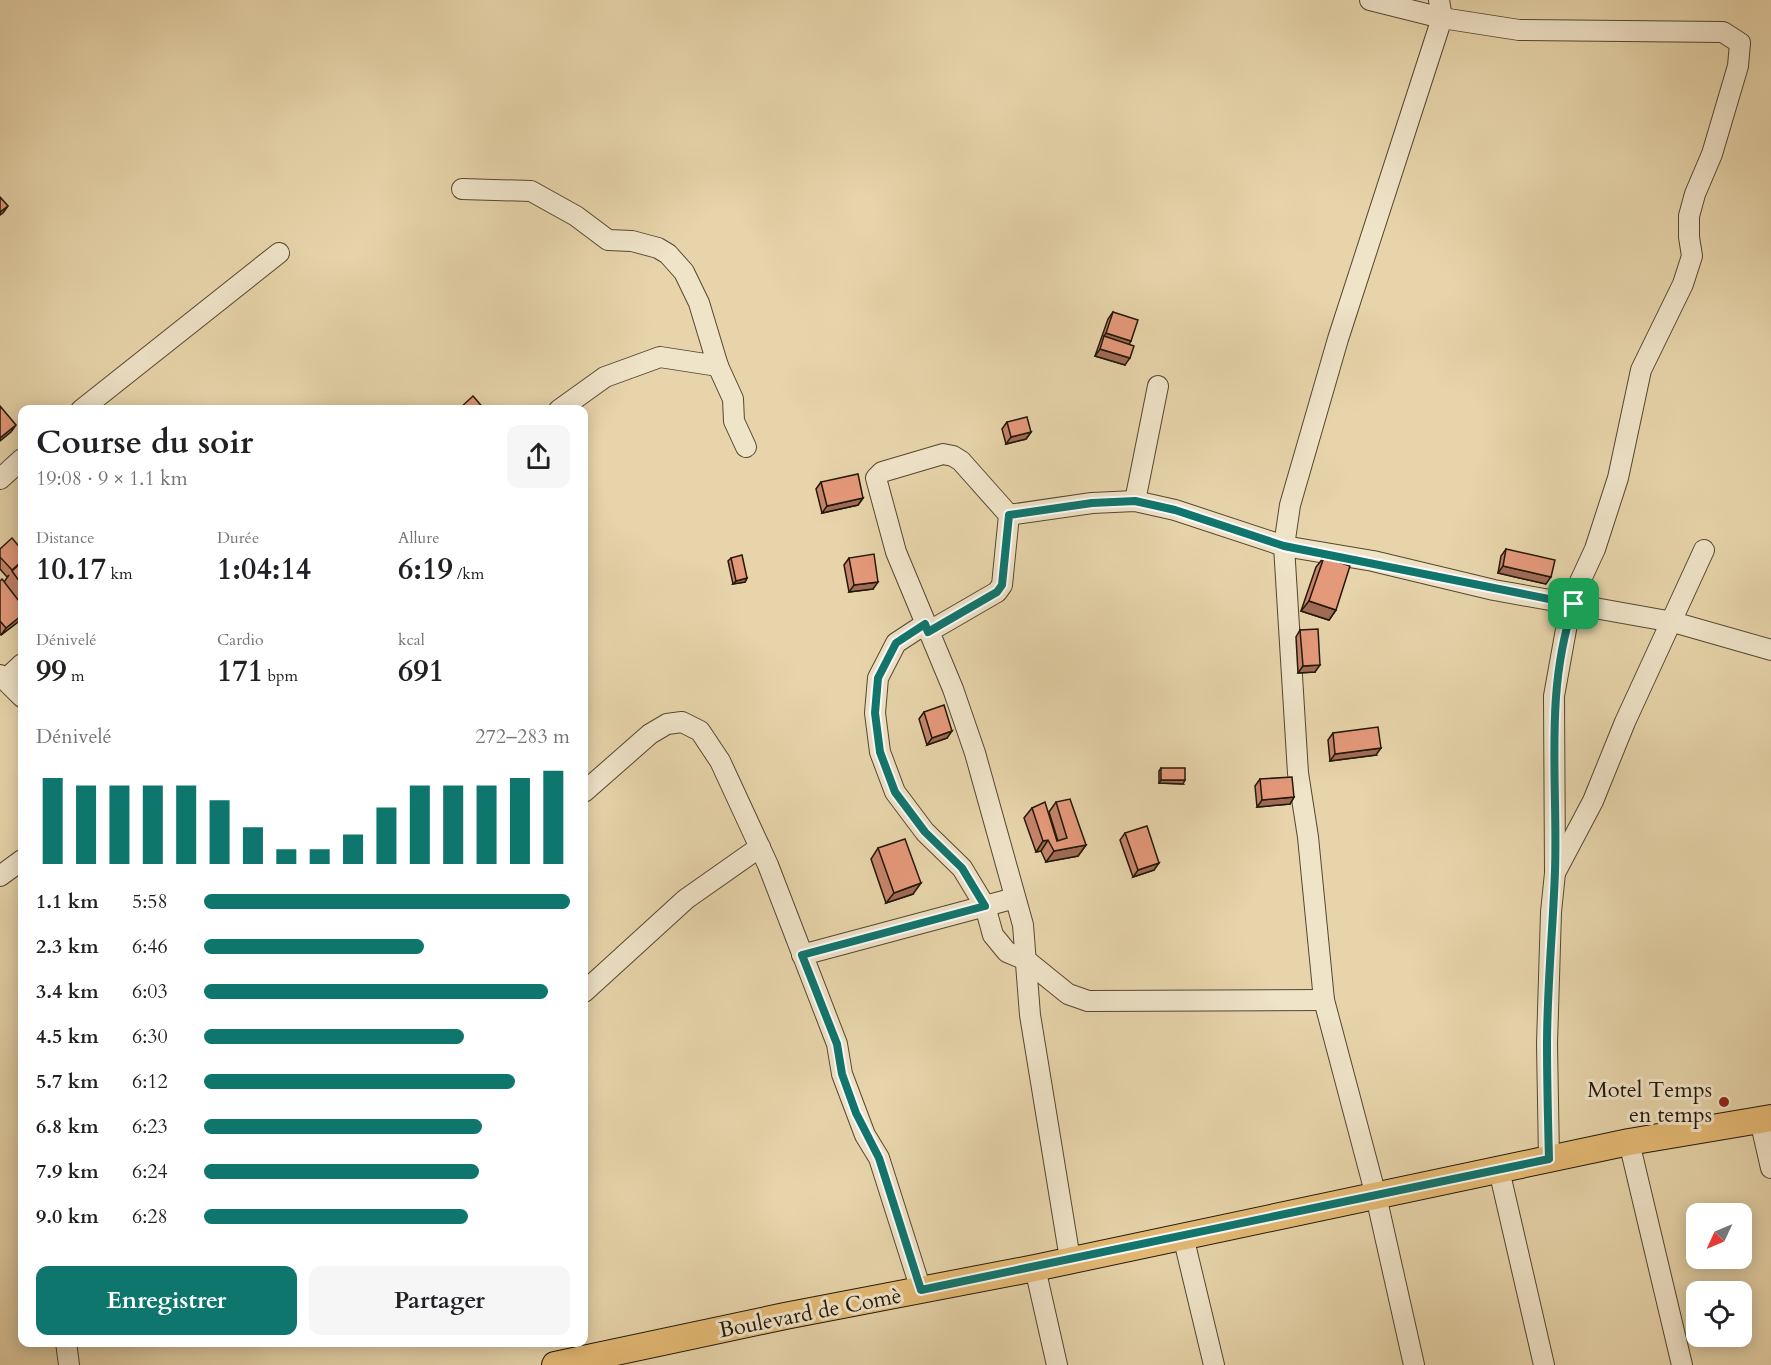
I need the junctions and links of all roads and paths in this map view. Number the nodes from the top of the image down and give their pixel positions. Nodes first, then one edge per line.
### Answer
1 (1370, 0) edge
2 (1440, 9) edge
3 (462, 189) dead end
4 (279, 253) dead end
5 (718, 366) junction
6 (1158, 386) dead end
7 (87, 405) edge
8 (566, 405) edge
9 (746, 447) dead end
10 (18, 463) edge
11 (0, 479) edge
12 (1135, 501) junction
13 (1009, 515) junction
14 (1284, 546) junction
15 (1704, 550) dead end
16 (1574, 604) junction
17 (1673, 622) junction
18 (927, 628) junction
19 (1771, 650) edge
20 (18, 667) edge
21 (3, 677) edge
22 (18, 693) edge
23 (588, 788) edge
24 (760, 847) junction
25 (18, 863) edge
26 (1555, 873) junction
27 (0, 876) edge
28 (1015, 898) junction
29 (985, 906) junction
30 (802, 955) junction
31 (1026, 960) junction
32 (588, 988) edge
33 (1324, 1000) junction
34 (1765, 1119) edge
35 (1629, 1142) junction
36 (1549, 1159) junction
37 (1771, 1168) edge
38 (1498, 1170) junction
39 (1376, 1196) junction
40 (1183, 1236) junction
41 (1070, 1259) junction
42 (1035, 1268) junction
43 (921, 1290) junction
44 (67, 1347) edge
45 (589, 1350) edge
46 (69, 1365) edge
47 (555, 1365) edge
48 (1057, 1365) edge
49 (1214, 1365) edge
50 (1414, 1365) edge
51 (1544, 1365) edge
52 (1682, 1365) edge

1 - 2 street
2 - 14 street
2 - 16 street
3 - 5 street
4 - 7 street
5 - 8 street
5 - 9 street
6 - 12 street
10 - 11 street
12 - 13 street
12 - 14 street
13 - 18 street
13 - 18 street
14 - 16 street
14 - 33 street
15 - 17 street
16 - 17 street
16 - 26 street
17 - 19 street
17 - 26 street
18 - 28 street
18 - 29 street
20 - 21 street
21 - 22 street
23 - 24 street
24 - 30 street
24 - 32 street
25 - 27 street
26 - 36 street
28 - 29 street
28 - 31 street
29 - 30 street
29 - 31 street
30 - 43 street
31 - 33 street
31 - 41 street
33 - 39 street
34 - 35 main road, Boulevard de Comè
34 - 37 street
35 - 36 main road, Boulevard de Comè
35 - 52 street
36 - 38 main road, Boulevard de Comè
38 - 39 main road, Boulevard de Comè
38 - 51 street
39 - 40 main road, Boulevard de Comè
39 - 50 street
40 - 41 main road, Boulevard de Comè
40 - 49 street
41 - 42 main road, Boulevard de Comè
42 - 43 main road, Boulevard de Comè
42 - 48 street
43 - 45 main road, Boulevard de Comè
44 - 46 street
45 - 47 main road, Boulevard de Comè

